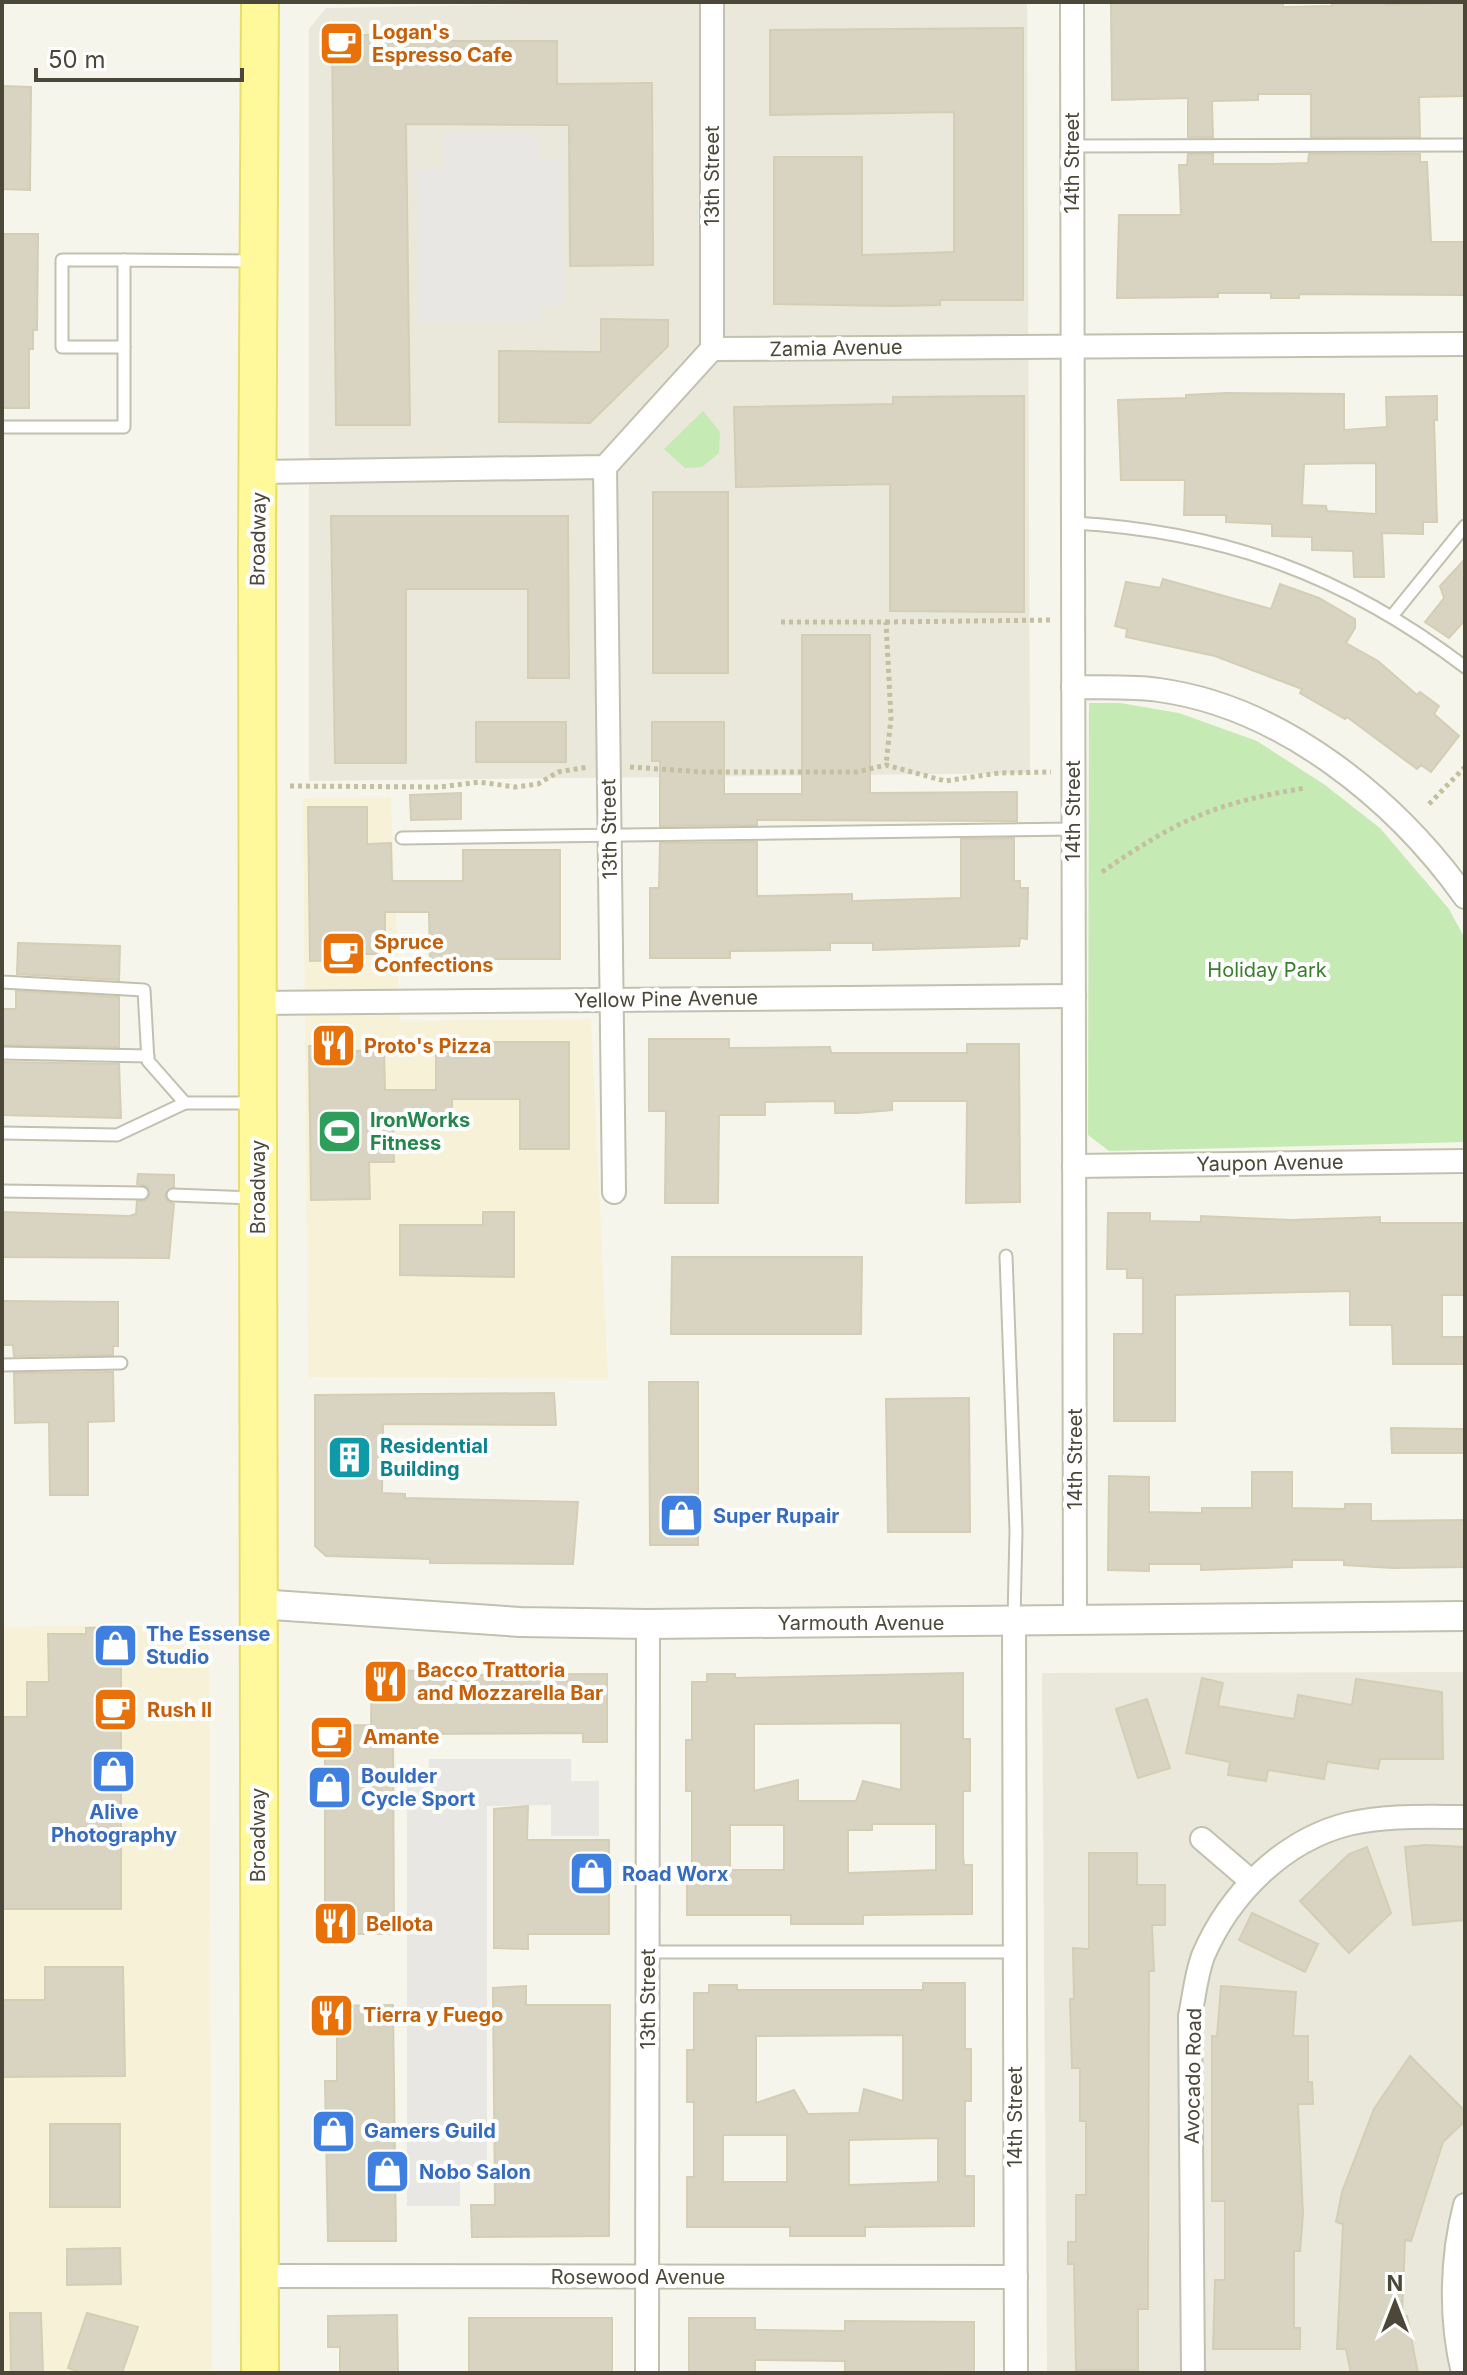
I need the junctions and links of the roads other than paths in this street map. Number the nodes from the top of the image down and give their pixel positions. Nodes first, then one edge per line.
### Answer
1 (260, 2) edge
2 (712, 2) edge
3 (1072, 2) edge
4 (1465, 145) edge
5 (1072, 146) junction
6 (124, 260) junction
7 (258, 261) junction
8 (1465, 344) edge
9 (1073, 346) junction
10 (124, 347) junction
11 (712, 349) junction
12 (2, 427) edge
13 (605, 467) junction
14 (258, 472) junction
15 (1073, 523) junction
16 (1465, 526) edge
17 (1392, 616) junction
18 (1465, 667) edge
19 (1073, 687) junction
20 (1073, 829) junction
21 (609, 836) junction
22 (402, 838) dead end
23 (1465, 897) edge
24 (2, 982) edge
25 (1074, 996) junction
26 (611, 1000) junction
27 (257, 1003) junction
28 (2, 1053) edge
29 (148, 1056) junction
30 (185, 1103) junction
31 (258, 1103) junction
32 (2, 1133) edge
33 (1465, 1161) edge
34 (1074, 1166) junction
35 (2, 1191) edge
36 (614, 1192) dead end
37 (142, 1193) dead end
38 (173, 1195) dead end
39 (258, 1198) junction
40 (1006, 1256) dead end
41 (121, 1363) dead end
42 (2, 1365) edge
43 (258, 1604) junction
44 (1465, 1616) edge
45 (1075, 1621) junction
46 (1014, 1622) junction
47 (648, 1624) junction
48 (1465, 1817) edge
49 (1202, 1839) dead end
50 (1251, 1881) junction
51 (648, 1952) junction
52 (1015, 1952) junction
53 (1465, 2205) edge
54 (260, 2276) junction
55 (647, 2277) junction
56 (1016, 2277) junction
57 (260, 2373) edge
58 (647, 2373) edge
59 (1016, 2373) edge
60 (1193, 2373) edge
61 (1463, 2373) edge

1 - 7 main road, Broadway
2 - 11 street, 13th Street
3 - 5 street, 14th Street
4 - 5 lane
5 - 9 street, 14th Street
6 - 7 lane
6 - 10 lane
6 - 10 lane
7 - 14 main road, Broadway
8 - 9 street, Zamia Avenue
9 - 11 street, Zamia Avenue
9 - 15 street, 14th Street
10 - 12 lane
11 - 13 street
13 - 14 street
13 - 21 street, 13th Street
14 - 27 main road, Broadway
15 - 17 lane
15 - 19 street, 14th Street
16 - 17 lane
17 - 18 lane
19 - 20 street, 14th Street
19 - 23 street
20 - 21 lane
20 - 25 street, 14th Street
21 - 22 lane
21 - 26 street, 13th Street
24 - 29 lane
25 - 26 street, Yellow Pine Avenue
25 - 34 street, 14th Street
26 - 27 street, Yellow Pine Avenue
26 - 36 street, 13th Street
27 - 31 main road, Broadway
28 - 29 lane
29 - 30 lane
30 - 31 lane
30 - 32 lane
31 - 39 main road, Broadway
33 - 34 street, Yaupon Avenue
34 - 45 street, 14th Street
35 - 37 lane
38 - 39 lane
39 - 43 main road, Broadway
40 - 46 lane
41 - 42 lane
43 - 47 street, Yarmouth Avenue
43 - 54 main road, Broadway
44 - 45 street, Yarmouth Avenue
45 - 46 street, Yarmouth Avenue
46 - 47 street, Yarmouth Avenue
46 - 52 street, 14th Street
47 - 51 street, 13th Street
48 - 50 street, Avocado Road
49 - 50 street
50 - 60 street, Avocado Road
51 - 52 lane
51 - 55 street, 13th Street
52 - 56 street, 14th Street
53 - 61 street
54 - 55 street, Rosewood Avenue
54 - 57 main road, Broadway
55 - 56 street, Rosewood Avenue
55 - 58 street, 13th Street
56 - 59 street, 14th Street

